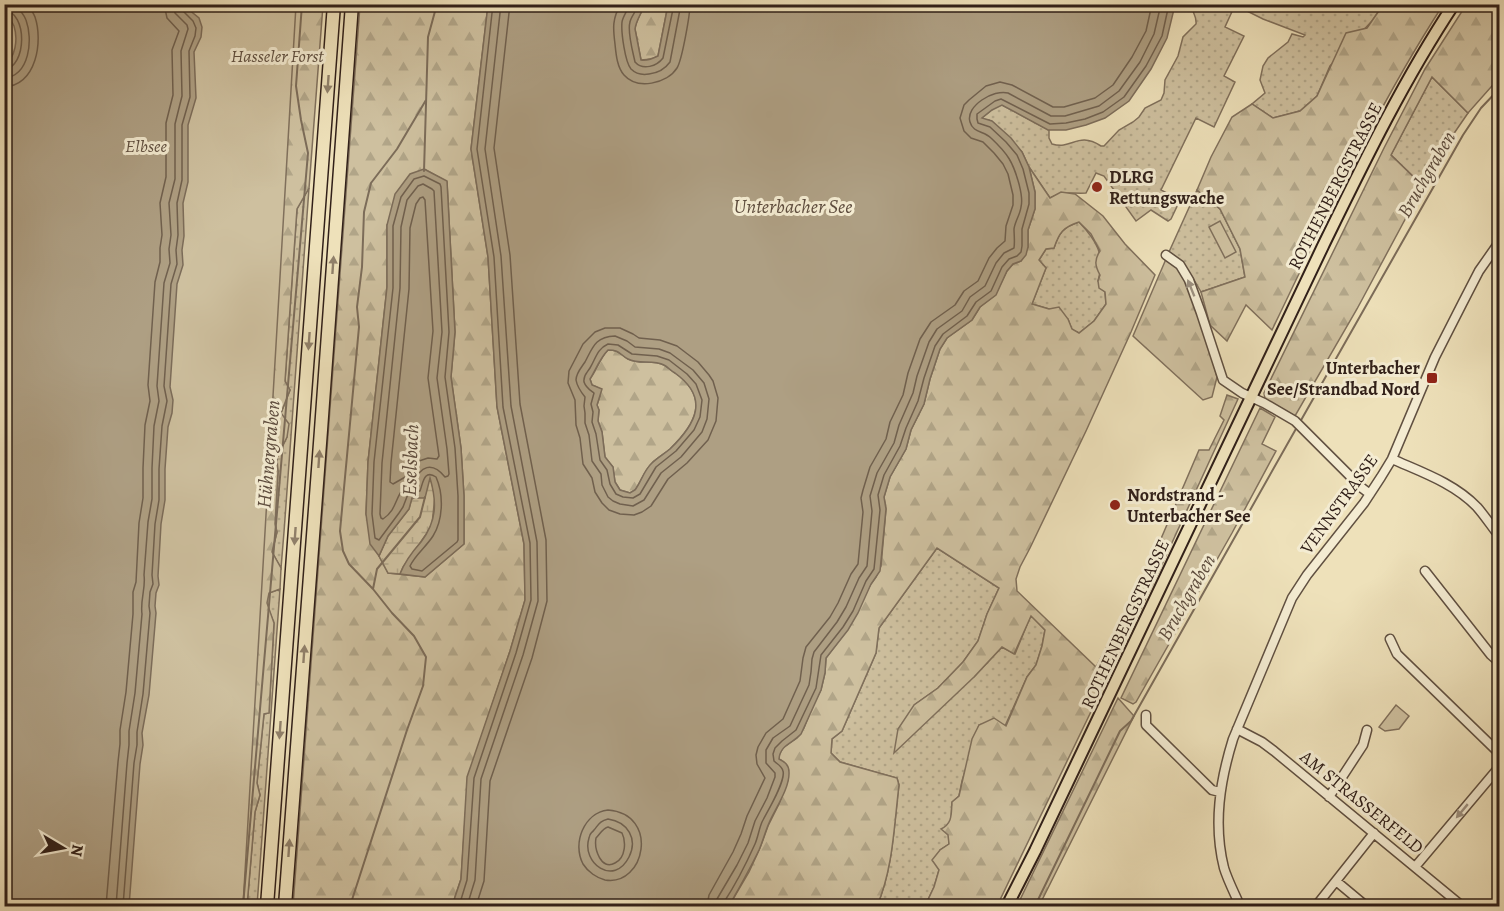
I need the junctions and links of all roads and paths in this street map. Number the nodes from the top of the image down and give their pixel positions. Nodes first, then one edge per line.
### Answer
1 (334, 4) edge
2 (352, 4) edge
3 (1454, 4) edge
4 (1500, 242) edge
5 (1166, 255) dead end
6 (1251, 397) junction
7 (1392, 459) junction
8 (1370, 494) junction
9 (1500, 537) edge
10 (1425, 571) dead end
11 (1390, 639) dead end
12 (1500, 663) edge
13 (1146, 715) dead end
14 (1237, 729) junction
15 (1367, 730) dead end
16 (1500, 754) edge
17 (1500, 766) edge
18 (1220, 792) junction
19 (1329, 797) junction
20 (1374, 833) junction
21 (1415, 867) junction
22 (1335, 881) junction
23 (1500, 902) edge
24 (267, 906) edge
25 (285, 906) edge
26 (1007, 906) edge
27 (1240, 906) edge
28 (1316, 906) edge
29 (1366, 906) edge
30 (1462, 906) edge
31 (1495, 906) edge

1 -> 24 highway
25 -> 2 highway
3 - 6 main road, ROTHENBERGSTRASSE
4 - 7 street, VENNSTRASSE
6 -> 5 street
6 - 8 street
6 - 26 main road, ROTHENBERGSTRASSE
7 - 8 street, VENNSTRASSE
7 - 9 street
8 - 14 street, VENNSTRASSE
10 - 12 street
11 - 16 street
13 - 18 street
14 - 18 street, VENNSTRASSE
14 - 19 street, AM STRASSERFELD
15 - 19 street
17 -> 21 street
18 - 27 street, VENNSTRASSE
19 - 20 street, AM STRASSERFELD
20 - 21 street, AM STRASSERFELD
20 - 22 street
21 - 30 street, AM STRASSERFELD
22 - 28 street
22 - 29 street
23 - 31 street

